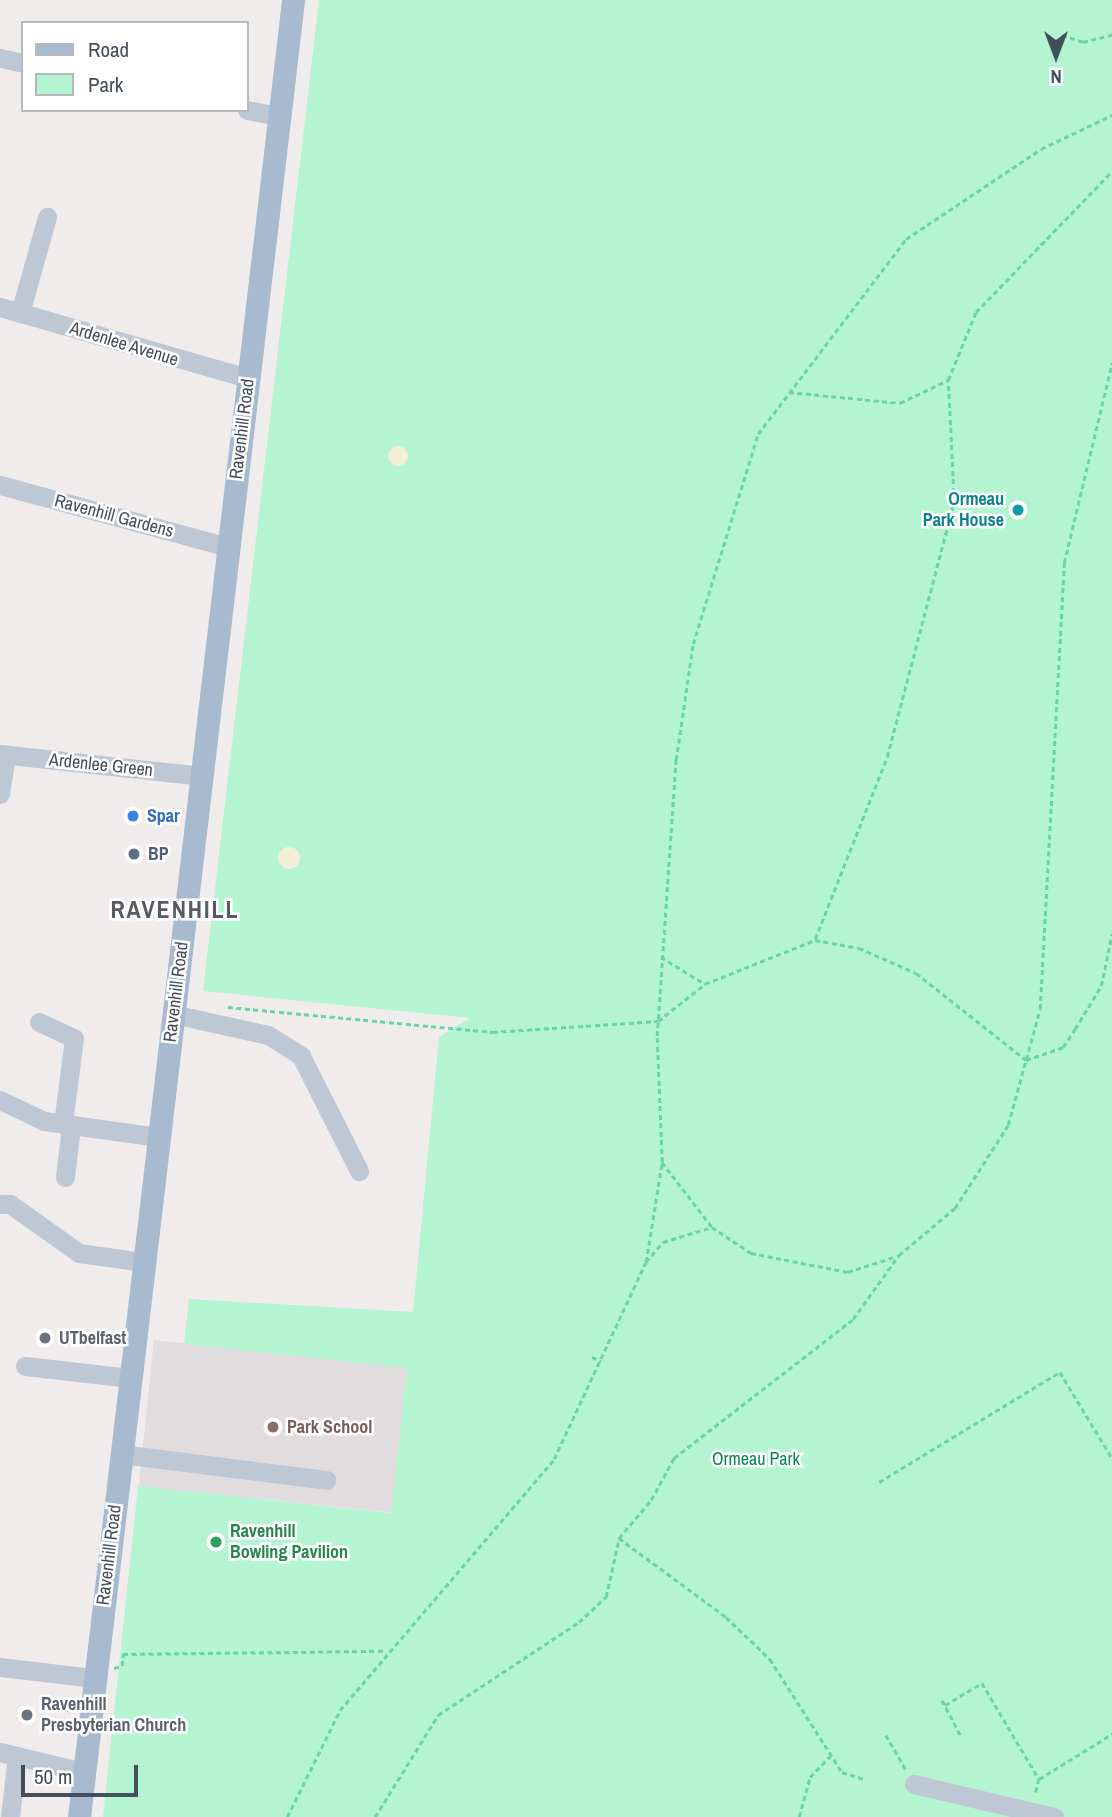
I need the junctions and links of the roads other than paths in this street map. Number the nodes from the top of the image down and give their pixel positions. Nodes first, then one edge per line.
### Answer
1 (293, 0) edge
2 (0, 58) edge
3 (21, 63) edge
4 (248, 110) edge
5 (279, 116) junction
6 (47, 217) dead end
7 (0, 307) edge
8 (20, 313) junction
9 (248, 378) junction
10 (0, 485) edge
11 (228, 547) junction
12 (3, 754) edge
13 (201, 776) junction
14 (0, 794) edge
15 (173, 1014) junction
16 (38, 1022) dead end
17 (0, 1100) edge
18 (67, 1125) junction
19 (158, 1138) junction
20 (359, 1171) dead end
21 (65, 1177) dead end
22 (0, 1204) edge
23 (144, 1262) junction
24 (25, 1366) dead end
25 (130, 1378) junction
26 (121, 1454) junction
27 (326, 1480) dead end
28 (0, 1667) edge
29 (102, 1672) junction
30 (9, 1754) edge
31 (84, 1772) junction
32 (911, 1778) road end
33 (10, 1817) edge
34 (79, 1817) edge
35 (1054, 1817) edge

1 - 5 main road, Ravenhill Road
2 - 3 street
4 - 5 street
5 - 9 main road, Ravenhill Road
6 - 8 street
7 - 8 street, Ardenlee Avenue
8 - 9 street, Ardenlee Avenue
9 - 11 main road, Ravenhill Road
10 - 11 street, Ravenhill Gardens
11 - 13 main road, Ravenhill Road
12 - 13 street, Ardenlee Green
12 - 14 street
13 - 15 main road, Ravenhill Road
15 - 19 main road, Ravenhill Road
15 - 20 street
16 - 18 street
17 - 18 street
18 - 19 street
18 - 21 street
19 - 23 main road, Ravenhill Road
22 - 23 street
23 - 25 main road, Ravenhill Road
24 - 25 street
25 - 26 main road, Ravenhill Road
26 - 27 street
26 - 29 main road, Ravenhill Road
28 - 29 street
29 - 31 main road, Ravenhill Road
30 - 31 street
30 - 33 street
31 - 34 main road, Ravenhill Road
32 - 35 street

